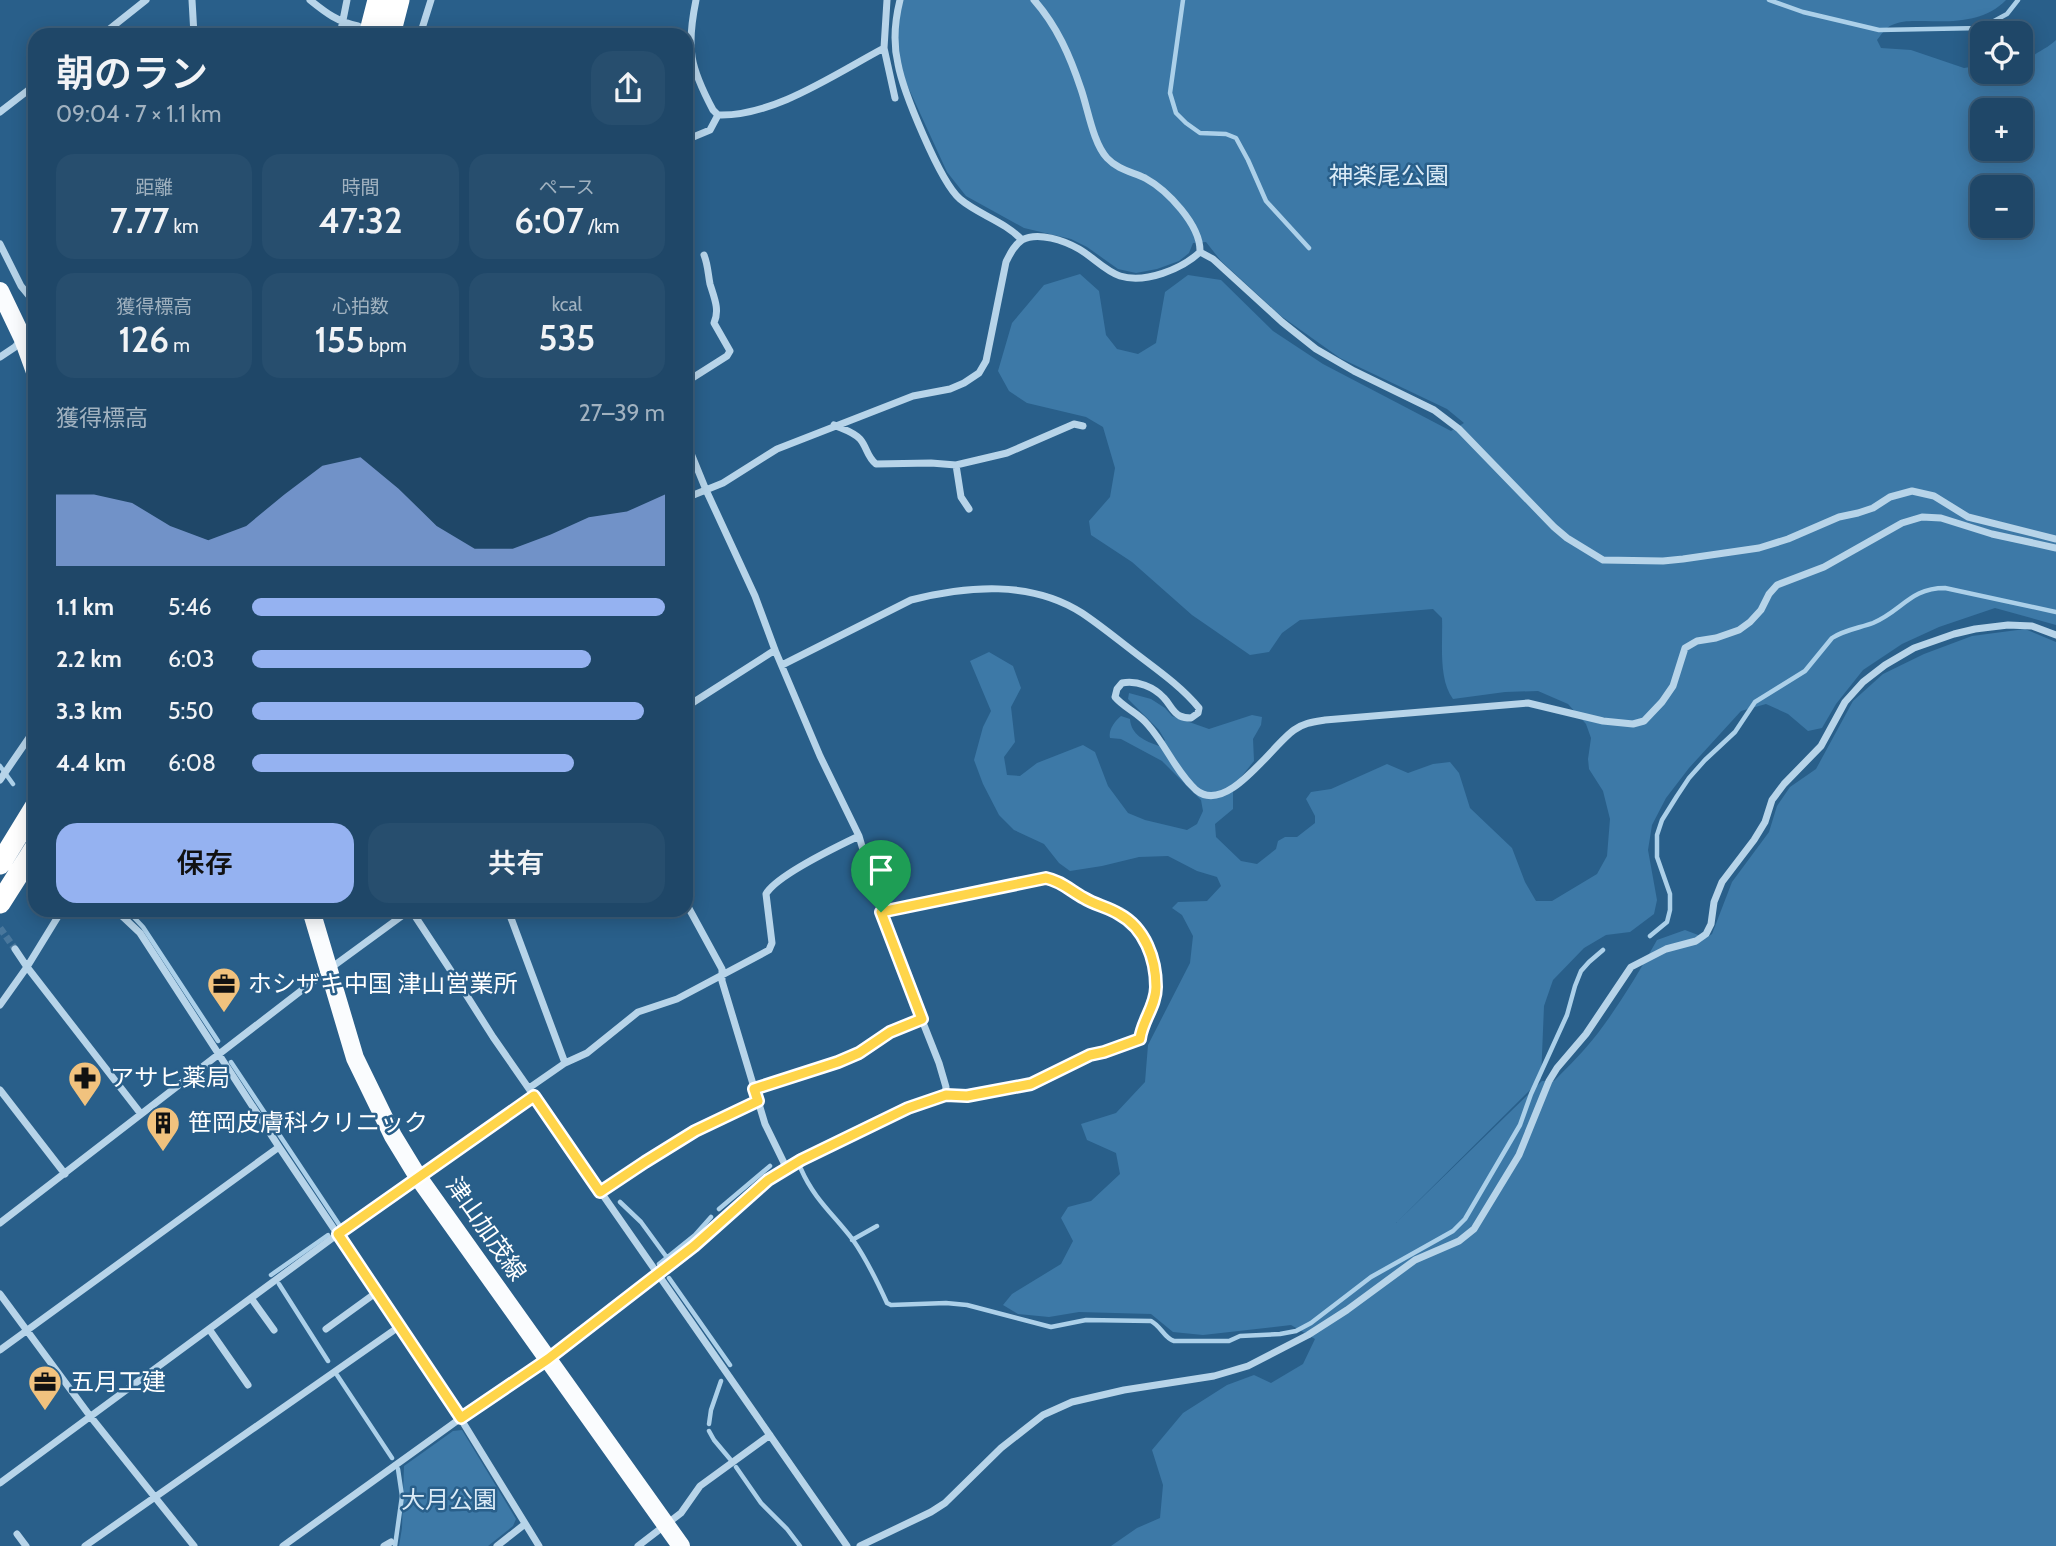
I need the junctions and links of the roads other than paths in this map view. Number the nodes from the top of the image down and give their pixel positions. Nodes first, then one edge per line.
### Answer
1 (146, 0) edge
2 (192, 0) edge
3 (310, 0) edge
4 (347, 0) edge
5 (378, 0) edge
6 (399, 0) edge
7 (431, 0) edge
8 (696, 0) edge
9 (887, 0) edge
10 (900, 0) edge
11 (1034, 0) edge
12 (343, 23) junction
13 (111, 28) edge
14 (194, 28) edge
15 (342, 28) edge
16 (356, 28) edge
17 (365, 28) edge
18 (392, 28) edge
19 (423, 28) edge
20 (691, 28) edge
21 (884, 48) junction
22 (693, 69) edge
23 (28, 90) edge
24 (895, 97) dead end
25 (0, 112) edge
26 (718, 115) junction
27 (693, 137) edge
28 (1022, 240) junction
29 (0, 244) edge
30 (1200, 252) junction
31 (704, 256) dead end
32 (0, 290) edge
33 (28, 294) edge
34 (0, 319) edge
35 (28, 331) edge
36 (12, 348) edge
37 (28, 365) edge
38 (693, 378) edge
39 (834, 425) junction
40 (1083, 426) dead end
41 (956, 465) junction
42 (693, 467) edge
43 (706, 491) junction
44 (693, 496) edge
45 (969, 509) dead end
46 (2056, 539) edge
47 (2056, 548) edge
48 (2056, 635) edge
49 (775, 650) junction
50 (782, 665) junction
51 (693, 703) edge
52 (28, 739) edge
53 (0, 780) edge
54 (28, 818) edge
55 (859, 836) junction
56 (28, 859) edge
57 (0, 864) edge
58 (0, 903) edge
59 (881, 912) junction
60 (693, 915) edge
61 (58, 917) edge
62 (123, 917) edge
63 (313, 917) edge
64 (400, 917) edge
65 (415, 917) edge
66 (512, 917) edge
67 (15, 949) tunnel mouth
68 (27, 967) junction
69 (328, 970) junction
70 (723, 975) junction
71 (0, 1005) edge
72 (922, 1019) junction
73 (219, 1056) junction
74 (565, 1063) junction
75 (528, 1088) junction
76 (754, 1089) junction
77 (0, 1090) edge
78 (946, 1095) junction
79 (534, 1096) junction
80 (758, 1101) junction
81 (141, 1114) junction
82 (279, 1147) junction
83 (787, 1168) junction
84 (65, 1174) junction
85 (418, 1177) junction
86 (600, 1192) junction
87 (0, 1223) edge
88 (338, 1234) junction
89 (659, 1273) junction
90 (377, 1292) junction
91 (0, 1294) edge
92 (251, 1298) junction
93 (400, 1326) junction
94 (209, 1329) junction
95 (326, 1329) dead end
96 (274, 1330) dead end
97 (27, 1331) junction
98 (0, 1350) edge
99 (548, 1359) junction
100 (248, 1385) dead end
101 (90, 1416) junction
102 (461, 1418) junction
103 (770, 1436) junction
104 (0, 1483) edge
105 (155, 1497) junction
106 (525, 1524) junction
107 (666, 1524) junction
108 (17, 1534) dead end
109 (26, 1546) edge
110 (85, 1546) edge
111 (194, 1546) edge
112 (283, 1546) edge
113 (498, 1546) edge
114 (539, 1546) edge
115 (638, 1546) edge
116 (681, 1546) edge
117 (847, 1546) edge
118 (860, 1546) edge

1 - 13 street
2 - 14 street
3 - 12 street
4 - 12 street
5 - 17 highway
6 - 18 highway
7 - 19 street
8 - 20 street
9 - 21 street
10 - 28 street
11 - 30 street
12 - 15 street
12 - 16 street
21 - 24 street
21 - 26 street
22 - 26 street
23 - 25 street
26 - 27 street
28 - 30 street
28 - 39 street
29 - 33 street
30 - 46 street
31 - 38 street
32 - 36 main road
34 - 36 main road
35 - 36 street
36 - 37 main road
39 - 41 street
39 - 43 street
40 - 41 street
41 - 45 street
42 - 43 street
43 - 44 street
43 - 49 street
47 - 50 street
48 - 118 street
49 - 50 street
49 - 51 street
50 - 55 street
52 - 53 street
54 - 57 highway
55 - 59 street
55 - 70 street
56 - 58 highway
59 - 72 street
59 - 78 street
60 - 70 street
61 - 68 street
62 - 73 street
63 - 69 main road, 津山加茂線
64 - 69 street
65 - 75 street
66 - 74 street
67 - 68 street
68 - 71 street
68 - 81 street
69 - 73 street
69 - 85 main road, 津山加茂線
70 - 74 street
70 - 76 street
72 - 76 street
72 - 78 street
73 - 81 street
73 - 82 street
74 - 75 street
75 - 79 street
76 - 80 street
77 - 84 street
78 - 83 street
79 - 85 street
79 - 86 street
80 - 83 street
80 - 86 street
81 - 84 street
82 - 88 street
82 - 97 street
83 - 89 street
84 - 87 street
85 - 88 street
85 - 99 main road, 津山加茂線
86 - 89 street
88 - 90 street
88 - 92 street
89 - 99 street
89 - 103 street
90 - 93 street
90 - 95 street
91 - 97 street
92 - 94 street
92 - 96 street
93 - 102 street
93 - 105 street
94 - 100 street
94 - 101 street
97 - 98 street
97 - 101 street
99 - 102 street
99 - 107 main road, 津山加茂線
101 - 104 street
101 - 105 street
102 - 106 street
102 - 112 street
103 - 107 street
103 - 117 street
105 - 110 street
105 - 111 street
106 - 113 street
106 - 114 street
107 - 115 street
107 - 116 main road, 津山加茂線
108 - 109 street

